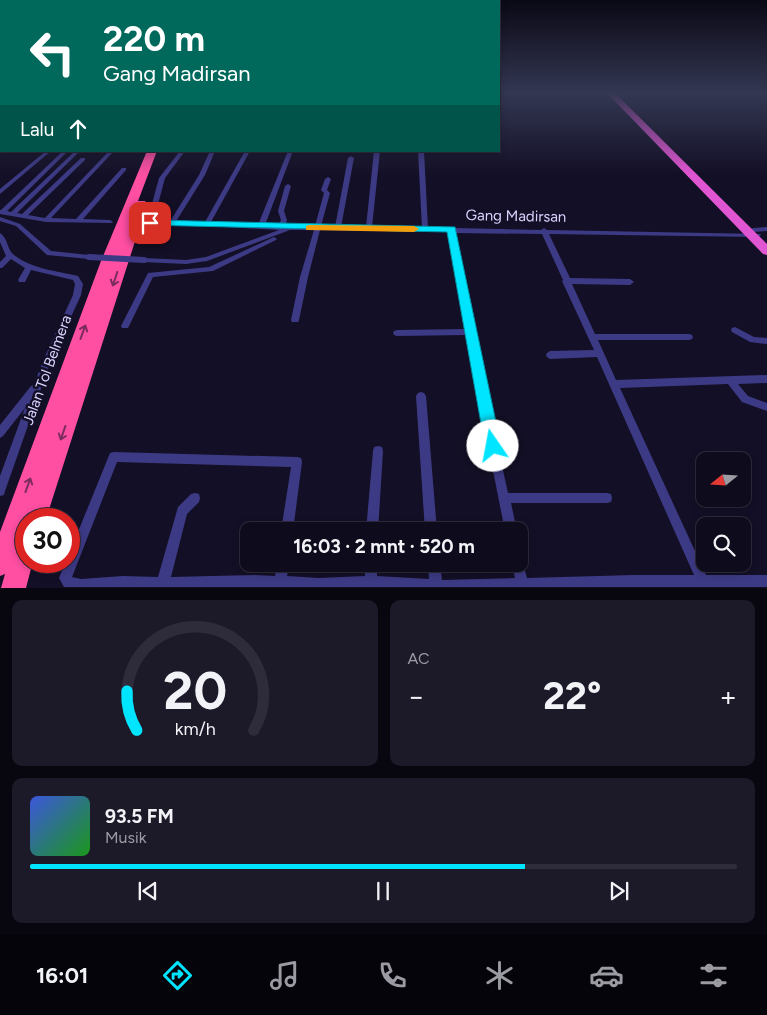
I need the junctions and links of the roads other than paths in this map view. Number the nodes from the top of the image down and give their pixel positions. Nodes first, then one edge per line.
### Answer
1 (639, 120) edge
2 (643, 120) edge
3 (48, 152) edge
4 (65, 152) edge
5 (77, 152) edge
6 (111, 152) edge
7 (145, 152) edge
8 (152, 152) edge
9 (162, 152) edge
10 (182, 152) edge
11 (213, 152) edge
12 (247, 152) edge
13 (291, 152) edge
14 (378, 152) edge
15 (421, 152) edge
16 (351, 158) dead end
17 (83, 159) dead end
18 (124, 169) dead end
19 (328, 179) dead end
20 (288, 186) dead end
21 (0, 192) edge
22 (135, 192) junction
23 (13, 214) junction
24 (1, 215) edge
25 (23, 216) junction
26 (46, 220) junction
27 (78, 221) junction
28 (110, 222) dead end
29 (171, 224) junction
30 (207, 224) junction
31 (261, 226) junction
32 (285, 227) junction
33 (318, 228) junction
34 (338, 228) junction
35 (369, 229) junction
36 (425, 229) junction
37 (452, 230) junction
38 (544, 230) junction
39 (759, 234) edge
40 (0, 237) edge
41 (767, 251) edge
42 (10, 256) junction
43 (0, 266) edge
44 (29, 267) junction
45 (22, 280) dead end
46 (566, 281) junction
47 (630, 282) dead end
48 (295, 320) dead end
49 (125, 326) dead end
50 (735, 330) dead end
51 (470, 332) junction
52 (397, 333) dead end
53 (592, 337) junction
54 (689, 337) dead end
55 (767, 341) edge
56 (600, 353) junction
57 (550, 355) dead end
58 (730, 380) junction
59 (767, 380) edge
60 (38, 384) junction
61 (613, 384) junction
62 (421, 396) dead end
63 (767, 406) edge
64 (0, 433) edge
65 (378, 450) dead end
66 (0, 491) edge
67 (195, 498) dead end
68 (504, 498) junction
69 (607, 498) dead end
70 (39, 508) edge
71 (288, 522) edge
72 (373, 522) edge
73 (431, 522) edge
74 (509, 522) edge
75 (0, 564) edge
76 (282, 572) edge
77 (371, 572) edge
78 (435, 572) edge
79 (520, 572) edge
80 (18, 573) edge
81 (767, 581) edge
82 (371, 582) junction
83 (163, 583) junction
84 (280, 583) junction
85 (254, 584) edge
86 (636, 584) edge
87 (705, 584) edge
88 (217, 585) edge
89 (523, 585) edge
90 (564, 585) edge
91 (184, 586) edge
92 (319, 586) edge
93 (436, 586) junction
94 (13, 588) edge

1 - 39 highway
2 - 39 highway
3 - 21 street
4 - 24 street
5 - 23 street
6 - 26 street
7 - 22 highway
8 - 22 highway
9 -> 70 highway
10 - 29 street
11 - 29 street
12 - 30 street
13 - 31 street
14 - 35 street
15 - 36 street
16 - 34 street
17 - 25 street
18 - 27 street
19 - 33 street
20 - 32 street
75 -> 22 highway, Jalan Tol Belmera
23 - 24 street
23 - 25 street
24 - 32 street, Gang Madirsan, bridge
25 - 26 street
26 - 27 street
27 - 28 street
29 - 30 street
30 - 31 street
31 - 32 street
32 - 33 street, Gang Madirsan
32 - 49 street
33 - 34 street, Gang Madirsan
33 - 48 street
34 - 35 street, Gang Madirsan
35 - 36 street, Gang Madirsan
36 - 37 street, Gang Madirsan
37 - 38 street, Gang Madirsan
37 - 51 street
38 - 39 street, Gang Madirsan
38 - 46 street
39 - 41 highway
40 - 42 street
42 - 43 street
42 - 44 street
44 - 45 street
44 - 60 street
46 - 47 street
46 - 53 street
50 - 55 street
51 - 52 street
51 - 68 street
53 - 54 street
53 - 56 street
56 - 57 street
56 - 61 street
58 - 59 street
58 - 61 street
58 - 63 street
60 - 64 street
60 - 66 street
61 - 87 street
62 - 73 street
65 - 72 street
67 - 83 street
68 - 69 street
68 - 74 street
71 - 83 street
76 - 84 street
77 - 82 street
78 - 93 street
79 - 89 street
80 - 94 highway
81 - 87 street
82 - 92 street
82 - 93 street
83 - 91 street
84 - 85 street
84 - 92 street
85 - 88 street
86 - 87 street
86 - 90 street
88 - 91 street
89 - 90 street
89 - 93 street

